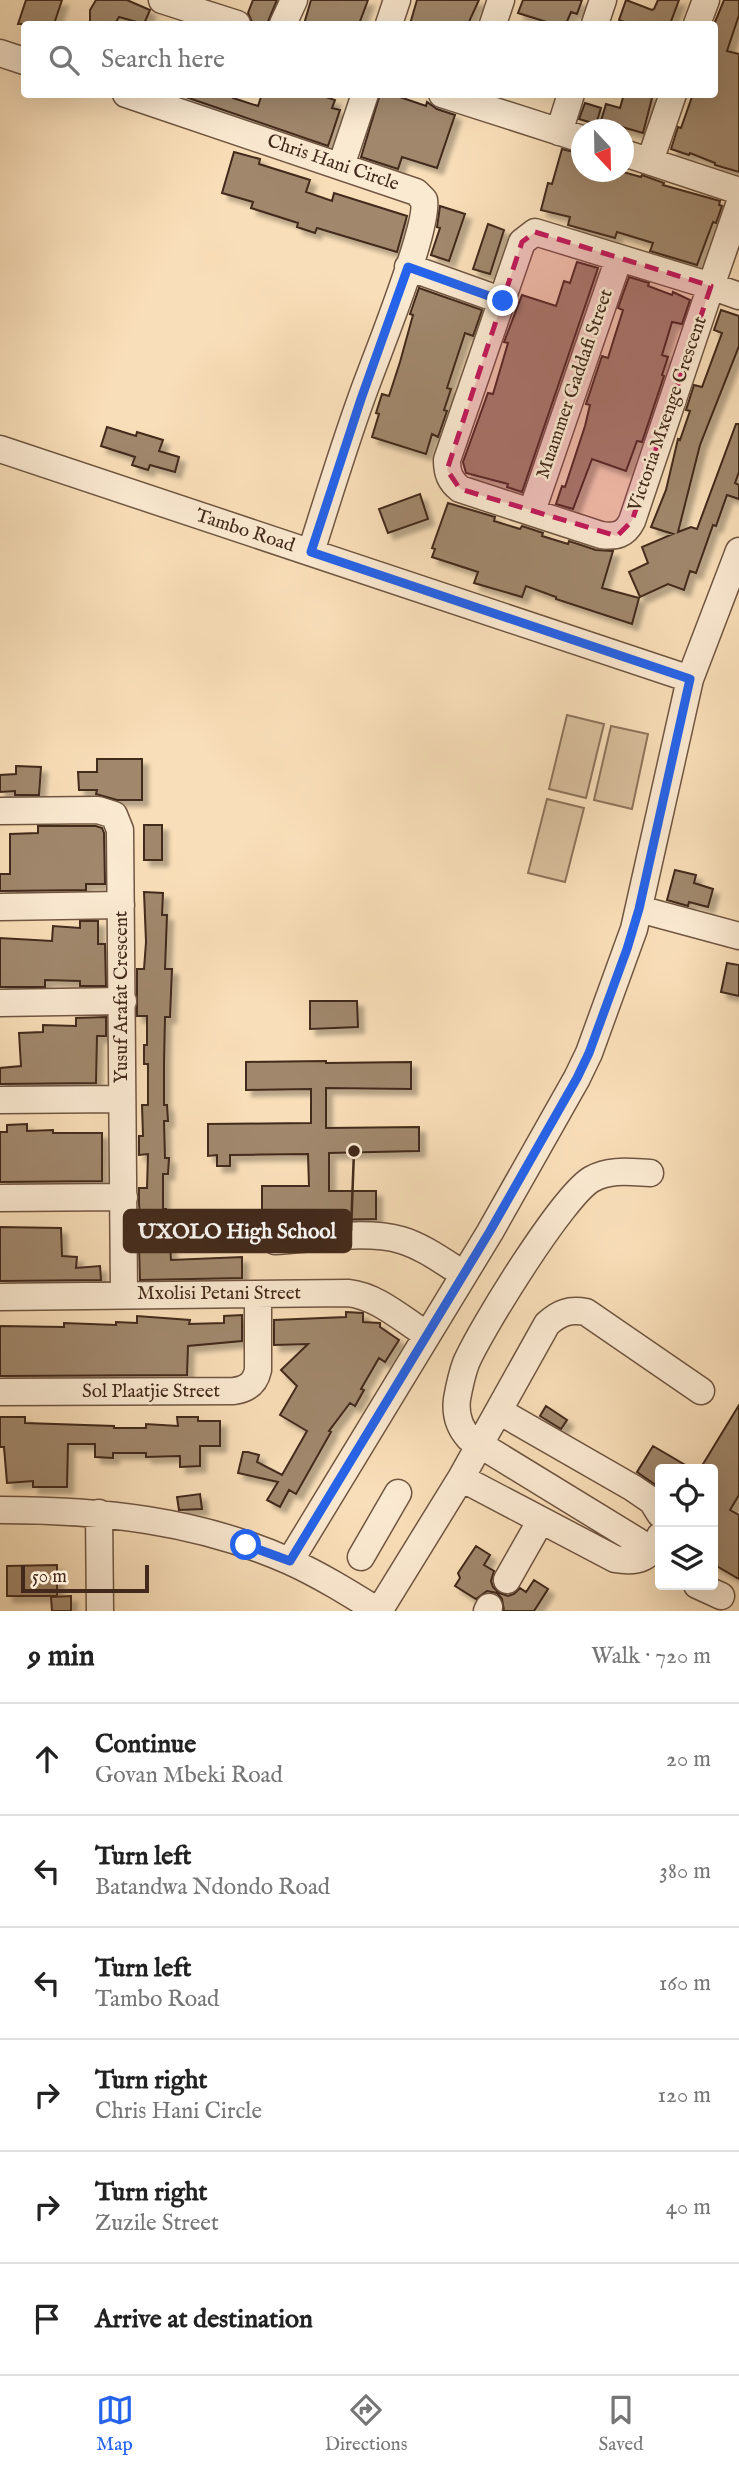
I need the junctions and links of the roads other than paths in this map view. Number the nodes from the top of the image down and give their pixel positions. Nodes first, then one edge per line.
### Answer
1 (294, 0) edge
2 (397, 0) edge
3 (501, 0) edge
4 (603, 0) edge
5 (706, 0) edge
6 (180, 8) edge
7 (226, 21) edge
8 (285, 21) edge
9 (390, 21) edge
10 (494, 21) edge
11 (596, 21) edge
12 (698, 21) edge
13 (0, 53) edge
14 (21, 60) edge
15 (364, 98) edge
16 (571, 98) edge
17 (672, 98) edge
18 (469, 99) edge
19 (158, 100) edge
20 (570, 136) edge
21 (634, 156) edge
22 (650, 161) junction
23 (341, 166) junction
24 (739, 191) edge
25 (739, 205) edge
26 (619, 258) junction
27 (408, 267) junction
28 (711, 286) junction
29 (739, 296) edge
30 (503, 301) junction
31 (0, 449) edge
32 (531, 511) junction
33 (739, 551) edge
34 (311, 552) junction
35 (690, 679) junction
36 (0, 811) edge
37 (121, 905) junction
38 (0, 907) edge
39 (639, 909) junction
40 (739, 936) edge
41 (123, 1001) junction
42 (0, 1003) edge
43 (122, 1099) junction
44 (0, 1100) edge
45 (650, 1172) dead end
46 (0, 1198) edge
47 (124, 1198) junction
48 (275, 1241) dead end
49 (463, 1274) junction
50 (124, 1294) junction
51 (258, 1295) junction
52 (0, 1297) edge
53 (427, 1335) junction
54 (701, 1391) dead end
55 (0, 1392) edge
56 (499, 1411) junction
57 (479, 1446) junction
58 (461, 1478) junction
59 (398, 1493) dead end
60 (655, 1506) edge
61 (0, 1510) edge
62 (99, 1513) junction
63 (541, 1520) junction
64 (379, 1527) junction
65 (417, 1551) junction
66 (655, 1551) edge
67 (361, 1557) dead end
68 (290, 1561) junction
69 (507, 1580) dead end
70 (707, 1590) edge
71 (721, 1596) dead end
72 (100, 1611) edge
73 (379, 1611) edge

1 - 8 street
2 - 9 street
3 - 10 street
4 - 11 street
5 - 12 street
6 - 7 street
13 - 14 street
15 - 23 street
16 - 20 street
17 - 22 street
18 - 20 street
19 - 23 street, Chris Hani Circle
21 - 22 street
22 - 24 street
23 - 27 street, Chris Hani Circle
25 - 28 street, Victoria Mxenge Crescent
26 - 28 street, Victoria Mxenge Crescent
26 - 30 street, Victoria Mxenge Crescent
26 - 32 street, Muammer Gaddafi Street
27 - 30 street
27 - 34 street, Chris Hani Circle
28 - 29 street
28 - 32 street, Victoria Mxenge Crescent
30 - 32 street, Victoria Mxenge Crescent
31 - 34 street, Tambo Road
33 - 35 street
34 - 35 street, Tambo Road
35 - 39 street
36 - 37 street, Yusuf Arafat Crescent
37 - 38 street
37 - 41 street, Yusuf Arafat Crescent
39 - 40 street
39 - 49 street
41 - 42 street
41 - 43 street, Yusuf Arafat Crescent
43 - 44 street
43 - 47 street, Yusuf Arafat Crescent
45 - 57 street
46 - 47 street
47 - 50 street, Yusuf Arafat Crescent
48 - 49 street
49 - 53 street
50 - 51 street, Mxolisi Petani Street
50 - 52 street, Mxolisi Petani Street
51 - 53 street, Mxolisi Petani Street
51 - 55 street, Sol Plaatjie Street
53 - 68 street
54 - 56 street
56 - 57 street
56 - 60 street
57 - 58 street
57 - 66 street
58 - 63 street
58 - 65 street
59 - 64 street
61 - 62 street
62 - 68 street
62 - 72 street
63 - 66 street
63 - 69 street
64 - 65 street
64 - 67 street
65 - 73 street
68 - 73 street
70 - 71 street

